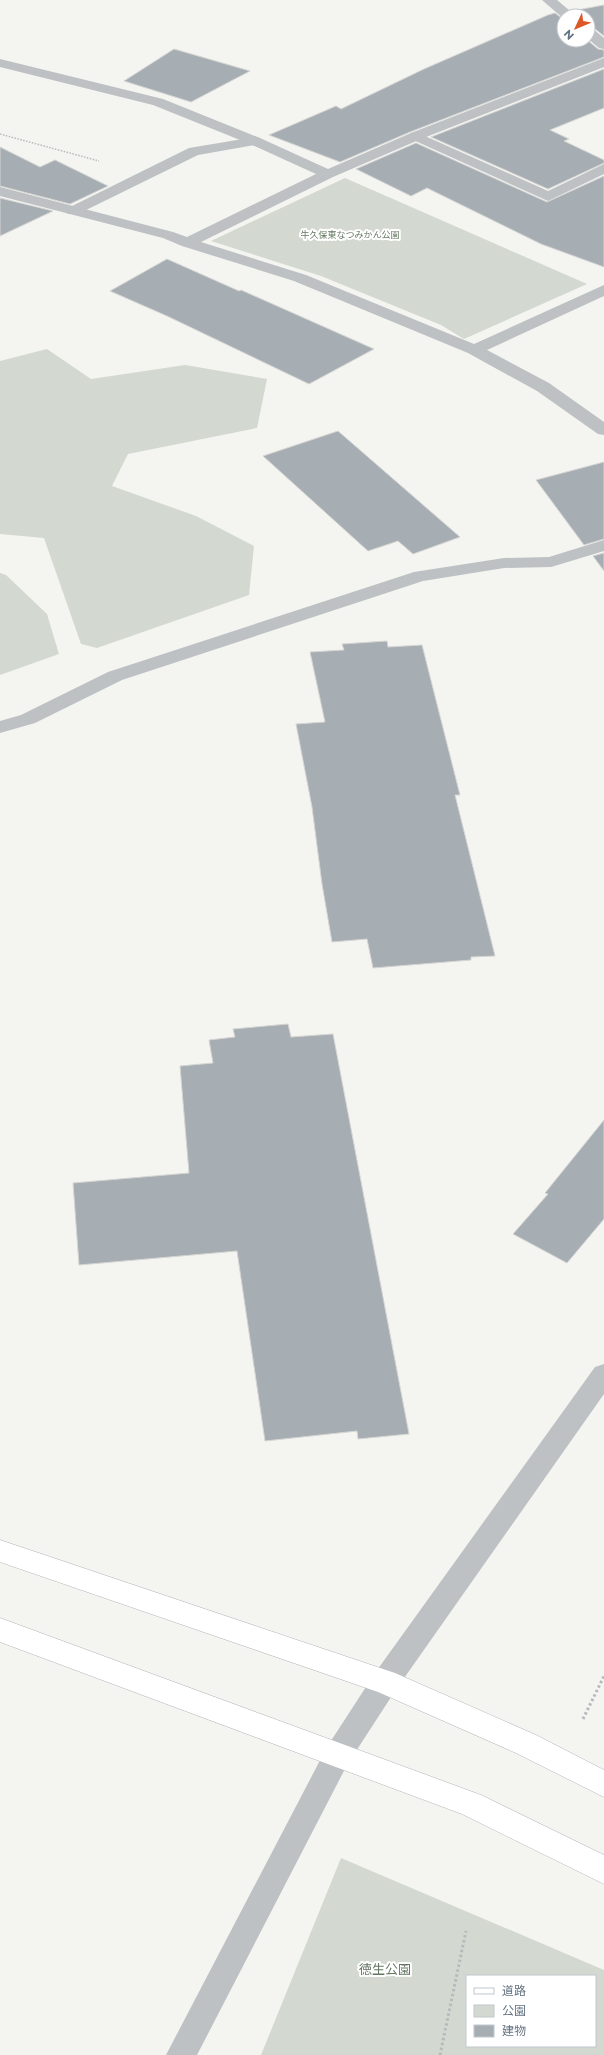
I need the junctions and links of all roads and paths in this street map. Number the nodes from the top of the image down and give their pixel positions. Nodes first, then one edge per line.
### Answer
1 (549, 0) edge
2 (559, 8) edge
3 (596, 38) edge
4 (604, 45) edge
5 (604, 62) edge
6 (0, 63) edge
7 (0, 134) edge
8 (416, 136) junction
9 (255, 141) junction
10 (604, 168) edge
11 (328, 174) junction
12 (143, 176) junction
13 (0, 191) edge
14 (73, 211) junction
15 (187, 243) junction
16 (604, 290) edge
17 (474, 350) junction
18 (604, 430) edge
19 (604, 545) edge
20 (0, 727) edge
21 (604, 1374) edge
22 (0, 1551) edge
23 (0, 1630) edge
24 (604, 1676) edge
25 (386, 1682) junction
26 (583, 1720) dead end
27 (337, 1756) junction
28 (604, 1784) edge
29 (604, 1870) edge
30 (466, 1931) dead end
31 (181, 2055) edge
32 (440, 2055) edge

1 - 2 street
3 - 4 street
5 - 8 street
6 - 9 street
7 - 12 path
8 - 10 street
8 - 11 street
9 - 11 street
9 - 12 street
11 - 15 street
12 - 14 street
13 - 14 street
14 - 15 street
15 - 17 street
16 - 17 street
17 - 18 street
19 - 20 street
21 - 25 street
22 - 25 street
23 - 27 street
24 - 26 path
25 - 27 street
25 - 28 street
27 - 29 street
27 - 31 street
30 - 32 path

